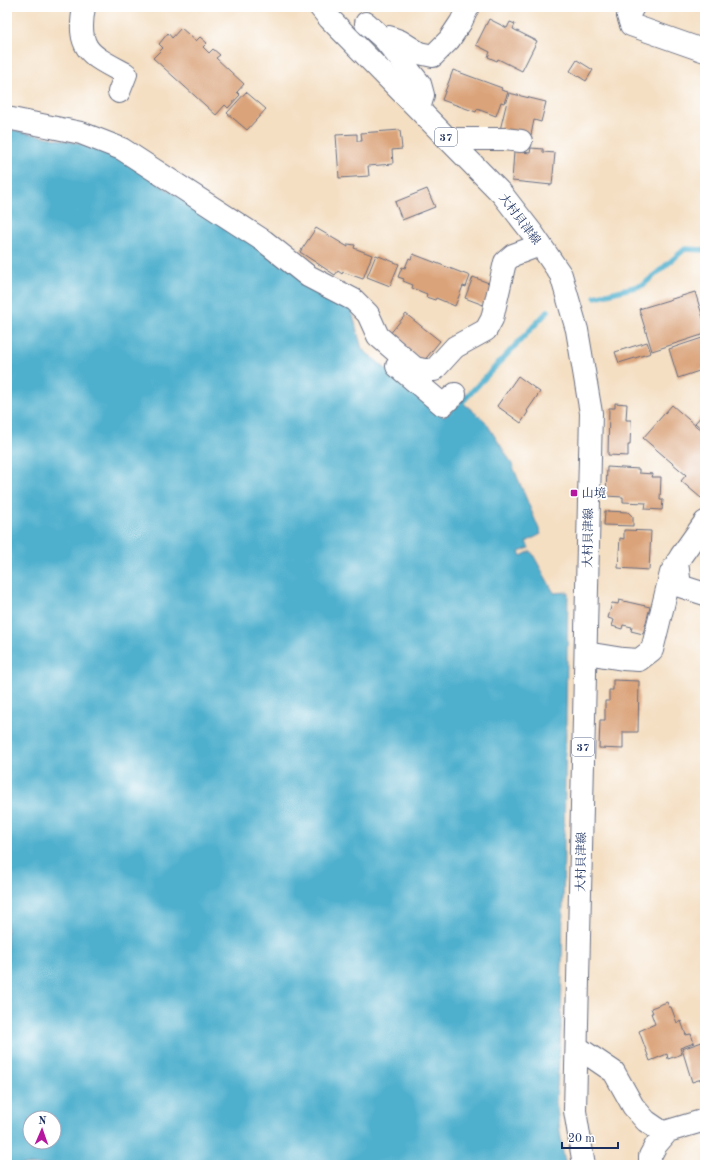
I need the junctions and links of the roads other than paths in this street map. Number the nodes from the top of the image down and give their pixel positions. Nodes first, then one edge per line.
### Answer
1 (84, 7) edge
2 (320, 7) edge
3 (468, 7) edge
4 (633, 7) edge
5 (366, 23) dead end
6 (384, 40) junction
7 (705, 50) edge
8 (119, 92) dead end
9 (419, 109) junction
10 (7, 118) edge
11 (448, 139) junction
12 (521, 141) dead end
13 (540, 245) junction
14 (359, 305) junction
15 (455, 394) dead end
16 (705, 522) edge
17 (677, 562) junction
18 (705, 594) edge
19 (586, 653) junction
20 (577, 1047) junction
21 (705, 1120) edge
22 (665, 1134) junction
23 (584, 1165) edge
24 (650, 1165) edge

1 - 8 main road
2 - 9 main road, 大村貝津線 / 37
3 - 6 main road
4 - 7 main road
5 - 6 main road
6 - 9 main road
9 - 11 main road, 大村貝津線 / 37
10 - 14 main road
11 - 12 main road
11 - 13 main road, 大村貝津線 / 37
13 - 14 main road
13 - 19 main road, 大村貝津線 / 37
14 - 15 main road
16 - 17 main road
17 - 18 main road
17 - 19 main road
19 - 20 main road, 大村貝津線 / 37
20 - 22 main road
20 - 23 main road, 大村貝津線 / 37
21 - 22 main road
22 - 24 main road

